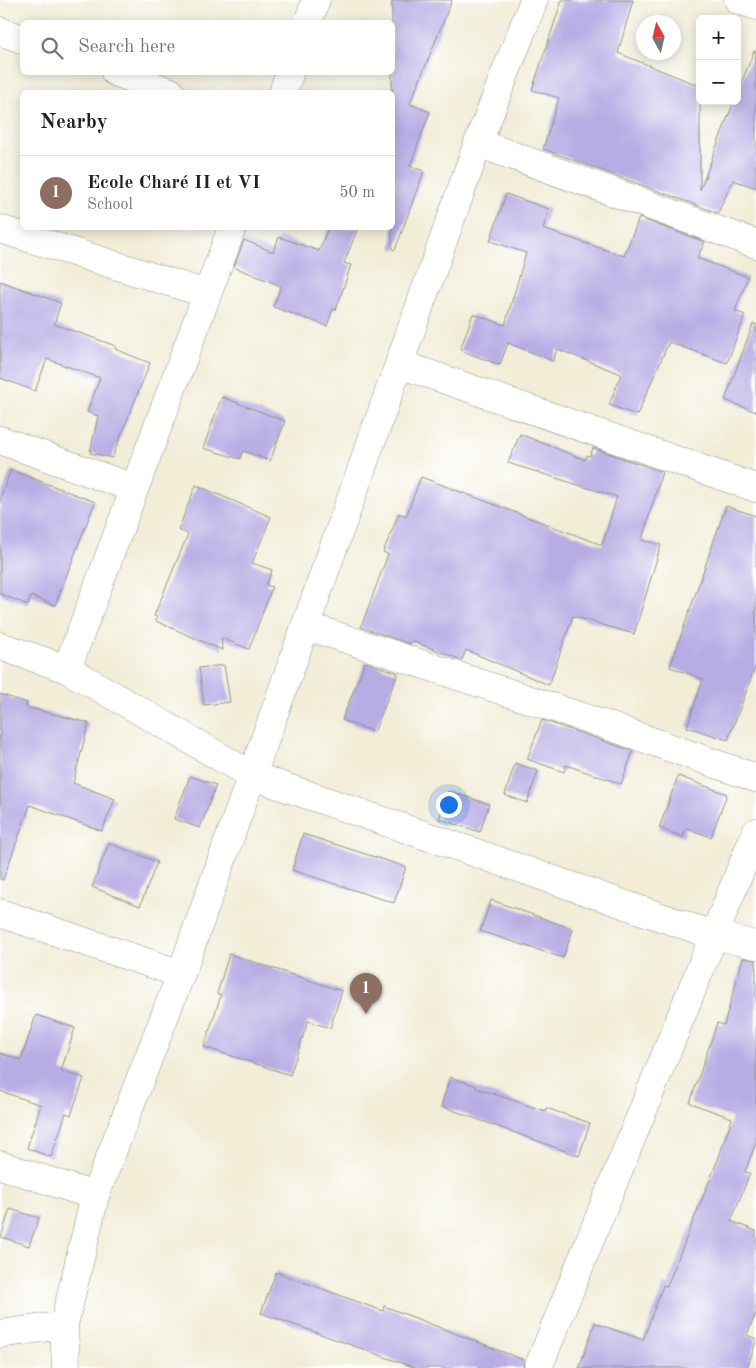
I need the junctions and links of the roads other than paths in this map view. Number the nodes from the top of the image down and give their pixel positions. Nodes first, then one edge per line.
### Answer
1 (316, 0) edge
2 (534, 0) edge
3 (738, 0) edge
4 (756, 6) edge
5 (309, 20) edge
6 (0, 31) edge
7 (20, 38) edge
8 (123, 75) edge
9 (289, 75) edge
10 (164, 90) edge
11 (284, 90) edge
12 (478, 143) junction
13 (0, 230) edge
14 (231, 230) edge
15 (756, 244) edge
16 (207, 294) junction
17 (400, 364) junction
18 (0, 440) edge
19 (134, 488) junction
20 (756, 488) edge
21 (307, 626) junction
22 (0, 646) edge
23 (67, 669) junction
24 (253, 776) junction
25 (756, 778) edge
26 (756, 832) edge
27 (0, 913) edge
28 (713, 935) junction
29 (756, 945) edge
30 (181, 974) junction
31 (0, 1165) edge
32 (95, 1196) junction
33 (64, 1325) junction
34 (0, 1334) edge
35 (66, 1368) edge
36 (538, 1368) edge

1 - 5 street
2 - 12 street
3 - 4 street
6 - 7 street
8 - 10 street
9 - 11 street
12 - 15 street
12 - 17 street
13 - 16 street
14 - 16 street
16 - 19 street
17 - 20 street
17 - 21 street
18 - 19 street
19 - 23 street
21 - 24 street
21 - 25 street
22 - 23 street
23 - 24 street
24 - 28 street
24 - 30 street
26 - 28 street
27 - 30 street
28 - 29 street
28 - 36 street
30 - 32 street
31 - 32 street
32 - 33 street
33 - 34 street
33 - 35 street

